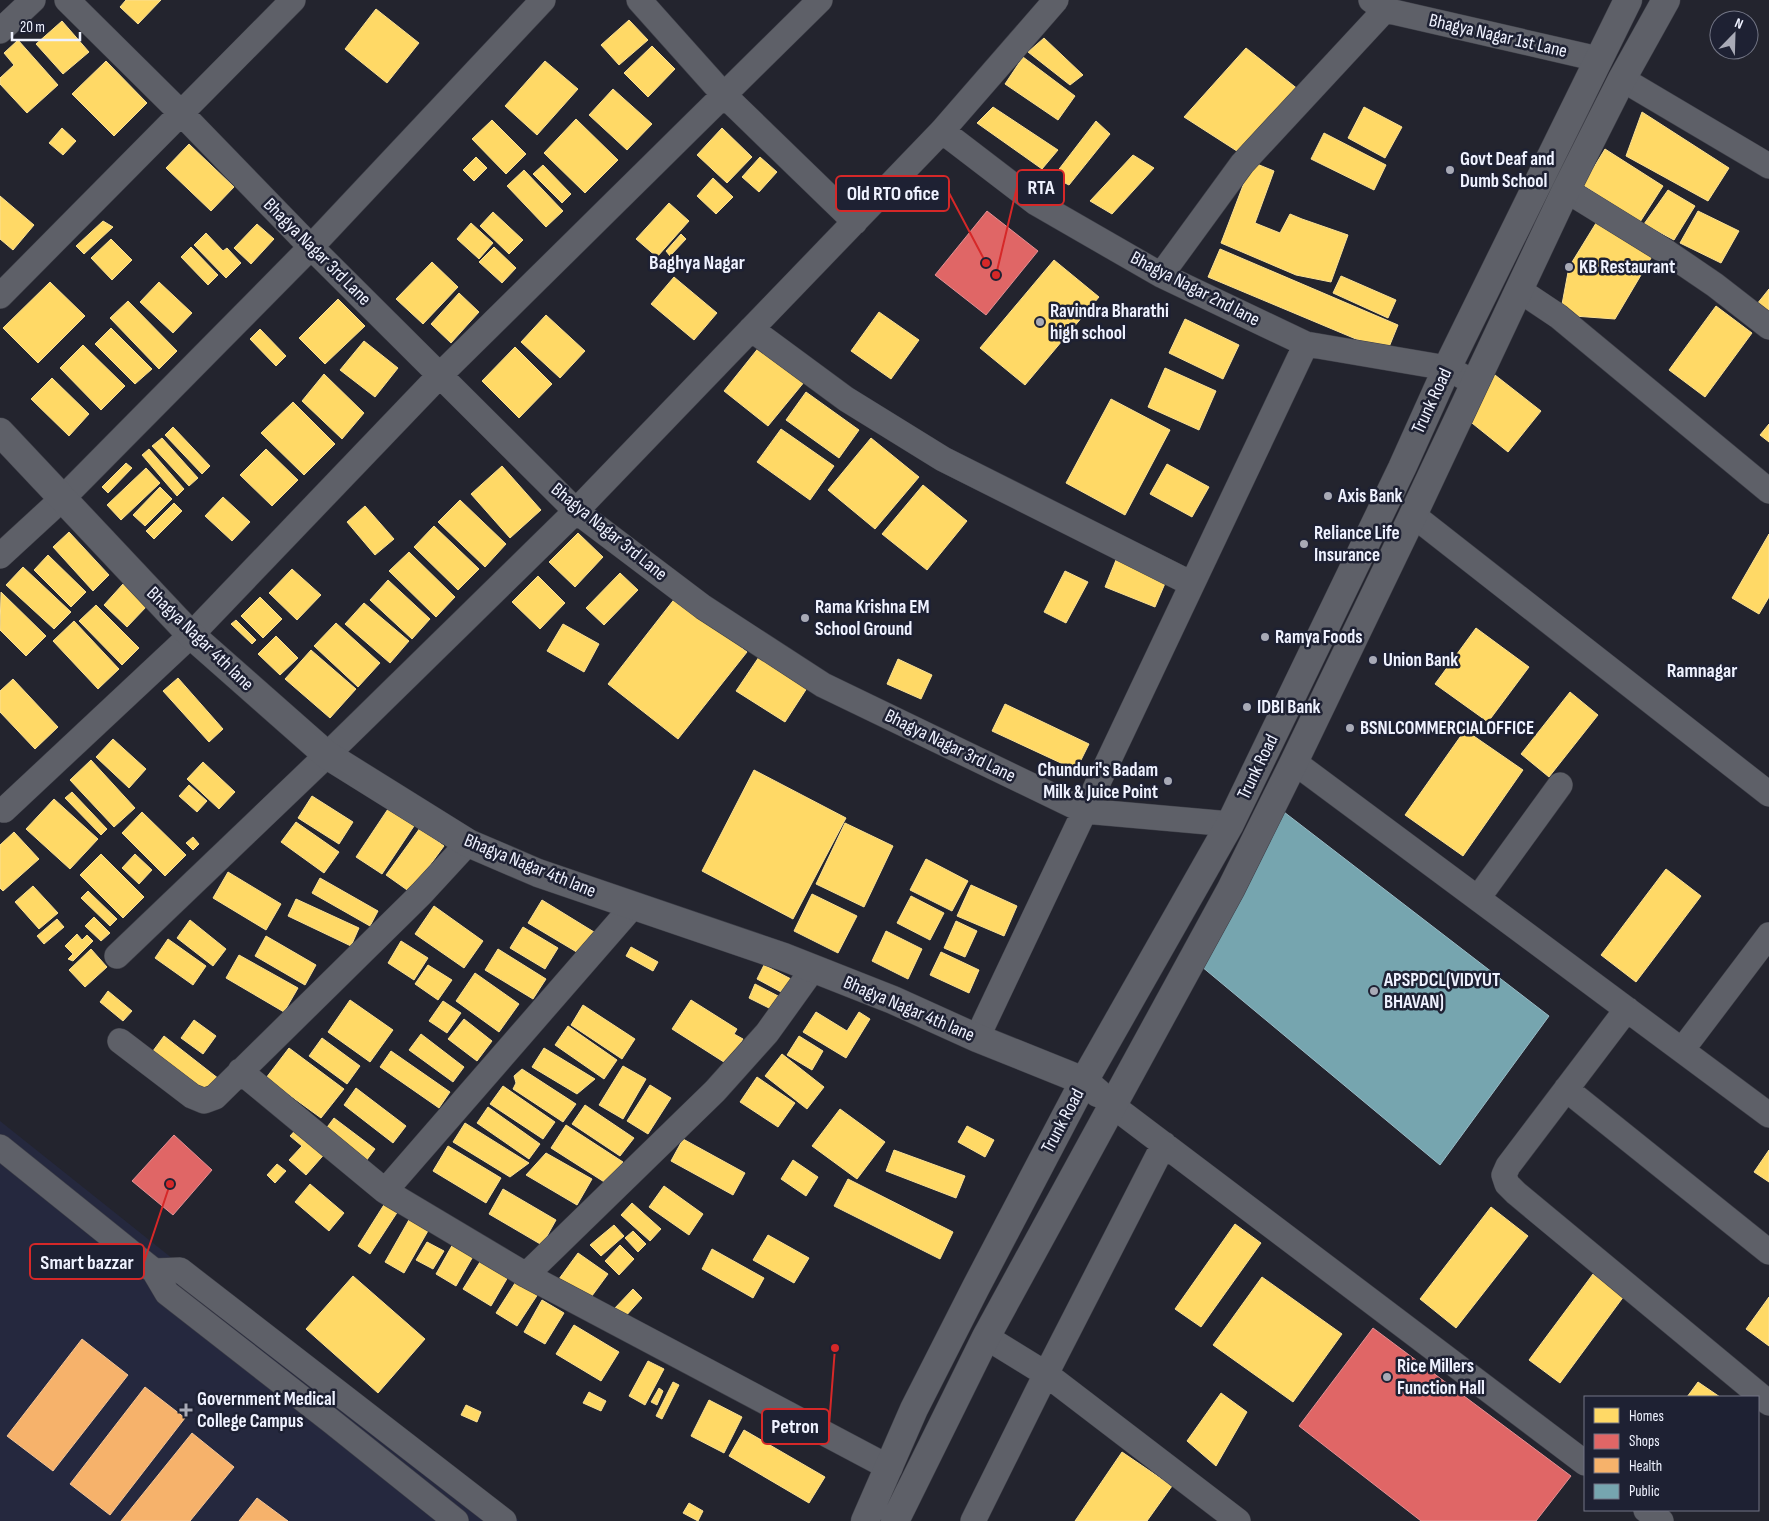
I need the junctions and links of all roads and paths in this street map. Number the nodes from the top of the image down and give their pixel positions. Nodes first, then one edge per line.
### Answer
1 (33, 0) edge
2 (67, 0) edge
3 (293, 0) edge
4 (543, 0) edge
5 (639, 0) edge
6 (820, 0) edge
7 (1056, 0) edge
8 (1628, 0) edge
9 (1666, 0) edge
10 (1378, 5) edge
11 (0, 31) edge
12 (1598, 59) junction
13 (1622, 79) junction
14 (724, 94) junction
15 (182, 114) junction
16 (942, 132) junction
17 (1769, 166) edge
18 (1566, 190) junction
19 (855, 222) junction
20 (311, 247) junction
21 (1161, 275) junction
22 (1519, 290) junction
23 (0, 296) edge
24 (1769, 328) edge
25 (751, 329) junction
26 (1306, 344) junction
27 (1447, 368) junction
28 (440, 376) junction
29 (1475, 383) junction
30 (0, 432) edge
31 (1769, 491) edge
32 (63, 498) junction
33 (576, 511) junction
34 (1413, 515) junction
35 (0, 556) edge
36 (1192, 584) junction
37 (191, 635) junction
38 (327, 754) junction
39 (1294, 762) junction
40 (1560, 785) dead end
41 (1769, 794) edge
42 (4, 810) dead end
43 (1084, 811) junction
44 (1230, 824) junction
45 (468, 843) junction
46 (1478, 898) junction
47 (633, 906) junction
48 (1769, 935) edge
49 (118, 956) dead end
50 (813, 969) junction
51 (1627, 1009) junction
52 (977, 1038) junction
53 (120, 1041) dead end
54 (1682, 1050) junction
55 (240, 1071) junction
56 (1084, 1081) junction
57 (1566, 1089) junction
58 (1113, 1106) junction
59 (1769, 1115) edge
60 (1164, 1144) junction
61 (0, 1148) edge
62 (385, 1191) junction
63 (1769, 1252) edge
64 (154, 1271) junction
65 (526, 1274) junction
66 (986, 1337) junction
67 (1046, 1374) junction
68 (1766, 1393) edge
69 (380, 1425) junction
70 (363, 1446) junction
71 (1584, 1462) edge
72 (890, 1468) junction
73 (1647, 1511) edge
74 (898, 1519) edge
75 (456, 1521) edge
76 (504, 1521) edge
77 (865, 1521) edge
78 (973, 1521) edge
79 (1238, 1521) edge
80 (1661, 1521) edge

1 - 11 street
2 - 15 street, Bhagya Nagar 3rd Lane
3 - 15 street
4 - 20 street
5 - 14 street
6 - 14 street
7 - 16 street
8 - 12 main road, Trunk Road
9 - 13 main road
10 - 12 street, Bhagya Nagar 1st Lane
10 - 21 street
12 - 27 main road, Trunk Road
13 - 17 street
13 - 18 main road
14 - 19 street
14 - 28 street
15 - 20 street, Bhagya Nagar 3rd Lane
15 - 23 street
16 - 19 street
16 - 21 street, Bhagya Nagar 2nd lane
18 - 22 main road
18 - 24 street
19 - 25 street
20 - 28 street, Bhagya Nagar 3rd Lane
20 - 32 street
21 - 26 street, Bhagya Nagar 2nd lane
22 - 29 main road
22 - 31 street
25 - 33 street
25 - 36 street
26 - 27 street, Bhagya Nagar 2nd lane
26 - 36 street
27 - 29 street, Bhagya Nagar 2nd lane
27 - 44 main road, Trunk Road
28 - 33 street, Bhagya Nagar 3rd Lane
28 - 37 street
29 - 34 main road
30 - 32 main road, Bhagya Nagar 4th lane
32 - 35 street
32 - 37 main road, Bhagya Nagar 4th lane
33 - 38 street
33 - 43 street, Bhagya Nagar 3rd Lane
34 - 39 main road
34 - 41 street
36 - 43 street
37 - 38 main road, Bhagya Nagar 4th lane
37 - 42 street
38 - 45 main road, Bhagya Nagar 4th lane
38 - 49 street
39 - 46 street
39 - 58 main road
40 - 46 street
43 - 44 street, Bhagya Nagar 3rd Lane
43 - 52 street
44 - 56 main road, Trunk Road
45 - 47 main road, Bhagya Nagar 4th lane
45 - 55 street
46 - 51 street
47 - 50 main road, Bhagya Nagar 4th lane
47 - 62 street
48 - 54 street
50 - 52 main road, Bhagya Nagar 4th lane
50 - 65 street
51 - 54 street
51 - 57 street
52 - 56 main road, Bhagya Nagar 4th lane
53 - 55 street
54 - 59 street
55 - 62 street
56 - 58 main road, Bhagya Nagar 4th lane
56 - 72 main road, Trunk Road
57 - 63 street
57 - 68 street
58 - 60 street
58 - 66 main road
60 - 67 street
60 - 71 street
61 - 64 street
62 - 65 street
64 - 69 street
64 - 70 street
65 - 72 street
66 - 67 street
66 - 74 main road
67 - 78 street
67 - 79 street
69 - 70 street
69 - 76 street
70 - 75 street
72 - 77 main road, Trunk Road
73 - 80 street

